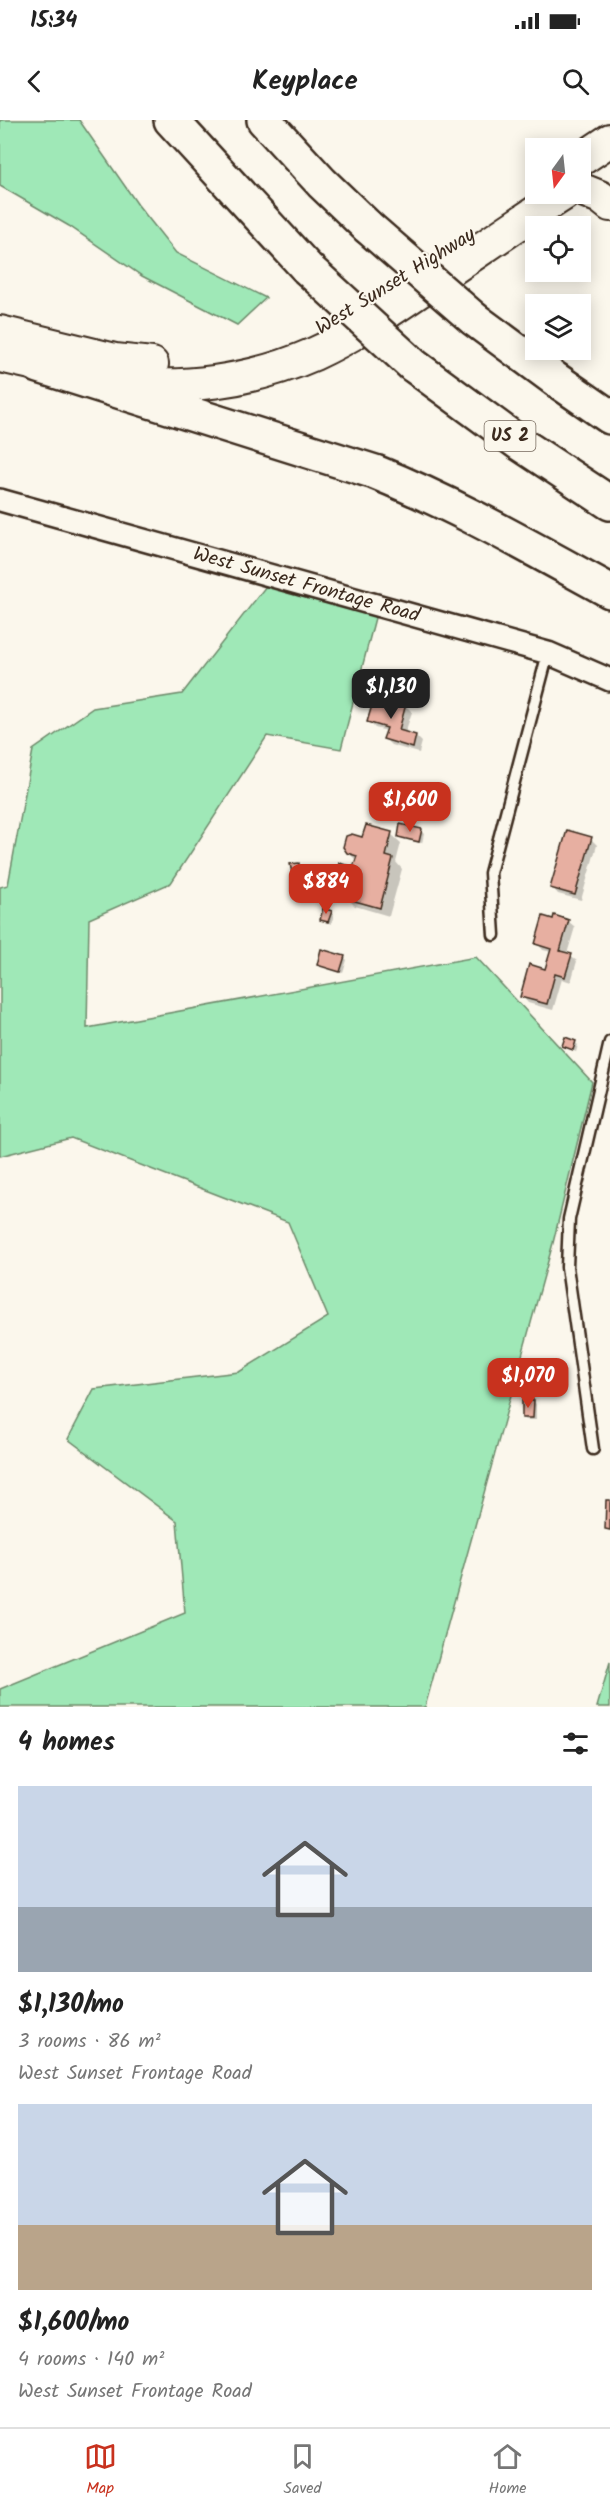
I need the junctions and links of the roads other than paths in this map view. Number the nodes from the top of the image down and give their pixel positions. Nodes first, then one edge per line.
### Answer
1 (171, 120) edge
2 (264, 120) edge
3 (610, 140) edge
4 (591, 153) edge
5 (610, 164) edge
6 (591, 176) edge
7 (591, 193) edge
8 (525, 198) edge
9 (549, 204) edge
10 (610, 205) edge
11 (0, 332) edge
12 (0, 356) edge
13 (39, 366) junction
14 (610, 417) edge
15 (0, 500) edge
16 (610, 503) edge
17 (610, 591) edge
18 (548, 653) junction
19 (610, 680) edge
20 (494, 935) dead end
21 (610, 1042) edge
22 (593, 1449) dead end

1 - 16 highway, US 2, bridge
2 - 14 highway, bridge
3 - 4 main road
5 - 6 main road
7 - 10 main road
8 - 11 main road, West Sunset Highway
9 - 13 main road
12 - 13 main road
13 - 17 highway
15 - 18 street, West Sunset Frontage Road
18 - 19 street, West Sunset Frontage Road
18 - 20 lane
21 - 22 lane

